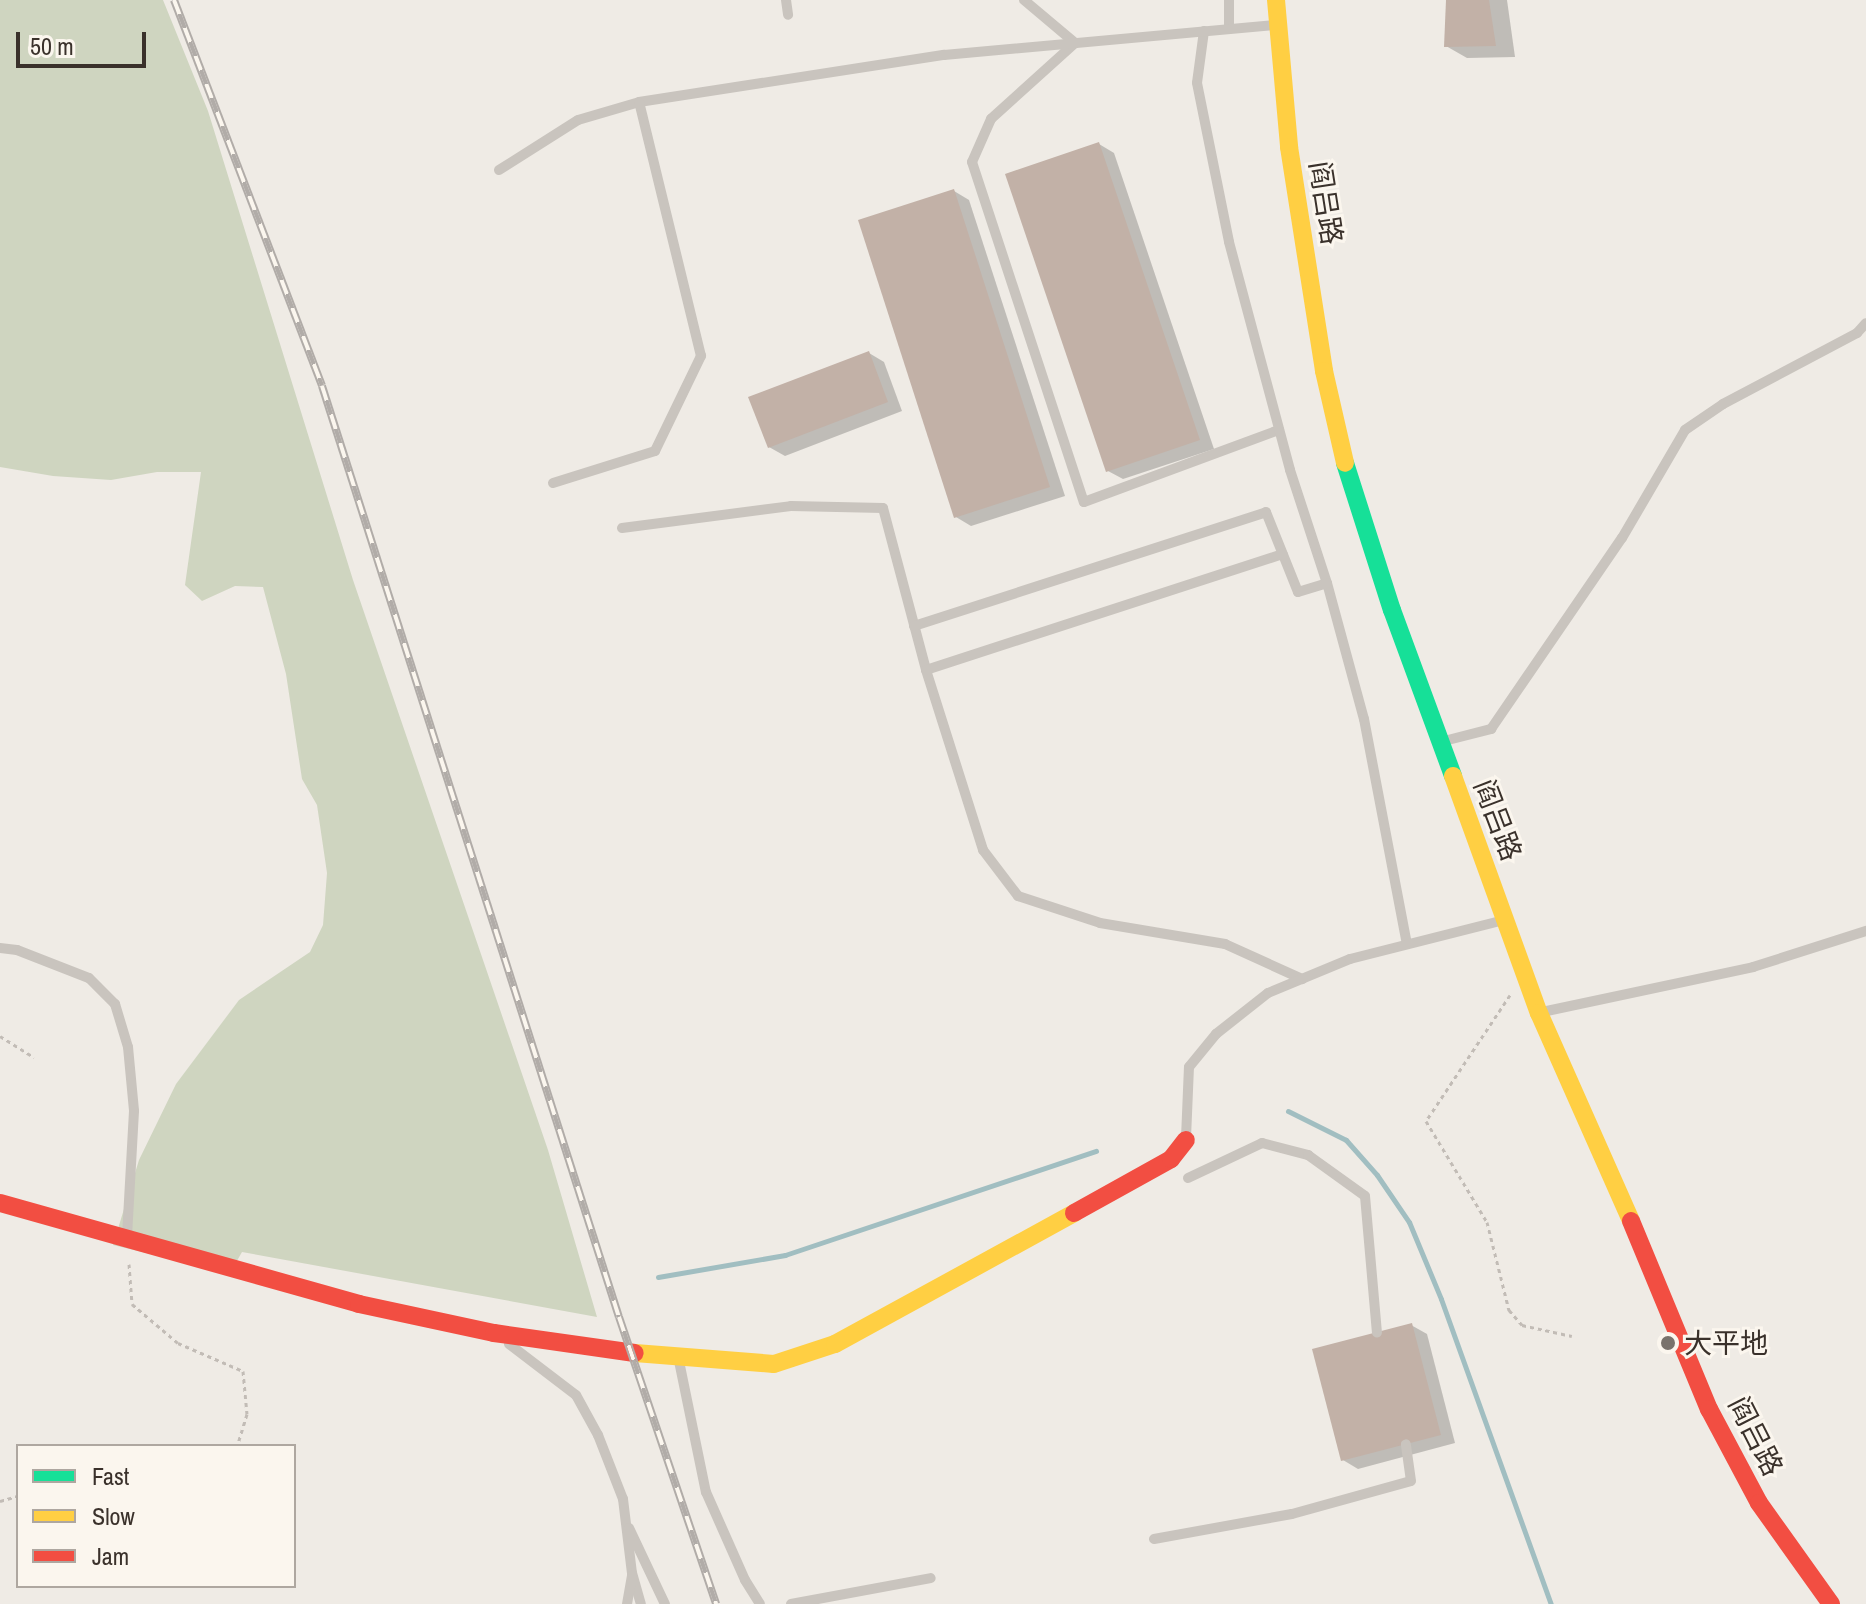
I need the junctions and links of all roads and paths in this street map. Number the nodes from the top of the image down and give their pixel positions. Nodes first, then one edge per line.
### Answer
1 (786, 0) edge
2 (1024, 0) edge
3 (1229, 0) edge
4 (1276, 0) edge
5 (788, 15) dead end
6 (1277, 25) junction
7 (1229, 29) junction
8 (1204, 31) junction
9 (1075, 43) junction
10 (639, 102) junction
11 (499, 170) dead end
12 (1866, 323) edge
13 (1279, 430) junction
14 (553, 483) dead end
15 (622, 528) dead end
16 (1283, 554) junction
17 (1327, 583) junction
18 (914, 626) junction
19 (926, 670) junction
20 (1438, 743) junction
21 (1506, 919) junction
22 (1866, 931) edge
23 (1407, 944) junction
24 (0, 948) edge
25 (1525, 972) junction
26 (1302, 979) junction
27 (1539, 1013) junction
28 (0, 1036) edge
29 (34, 1057) dead end
30 (1186, 1140) joint
31 (1188, 1178) dead end
32 (0, 1203) edge
33 (127, 1241) junction
34 (1377, 1332) dead end
35 (494, 1333) junction
36 (1572, 1336) dead end
37 (678, 1359) junction
38 (238, 1444) edge
39 (1406, 1444) dead end
40 (626, 1522) junction
41 (1154, 1539) dead end
42 (632, 1573) junction
43 (931, 1578) dead end
44 (627, 1604) edge
45 (641, 1604) edge
46 (665, 1604) edge
47 (760, 1604) edge
48 (791, 1604) edge
49 (1831, 1604) edge

1 - 5 lane
2 - 9 lane
3 - 7 lane
4 - 6 street, 阎吕路
6 - 7 lane
6 - 20 street, 阎吕路
7 - 8 lane
8 - 9 lane
8 - 13 lane
9 - 10 lane
9 - 13 lane
10 - 11 lane
10 - 14 lane
12 - 20 lane
13 - 17 lane
15 - 18 lane
16 - 17 lane
16 - 18 lane
16 - 19 lane
17 - 23 lane
18 - 19 lane
19 - 26 lane
20 - 21 street, 阎吕路
21 - 23 lane
21 - 25 street, 阎吕路
22 - 27 lane
23 - 26 lane
24 - 33 lane
25 - 27 street, 阎吕路
25 - 36 path
26 - 30 lane
27 - 49 street, 阎吕路
28 - 29 path
30 - 37 street
31 - 34 lane
32 - 33 street
33 - 35 street
33 - 38 path
35 - 37 street
35 - 40 lane
37 - 47 lane
39 - 41 lane
40 - 42 lane
40 - 46 lane
42 - 44 lane
42 - 45 lane
43 - 48 lane

